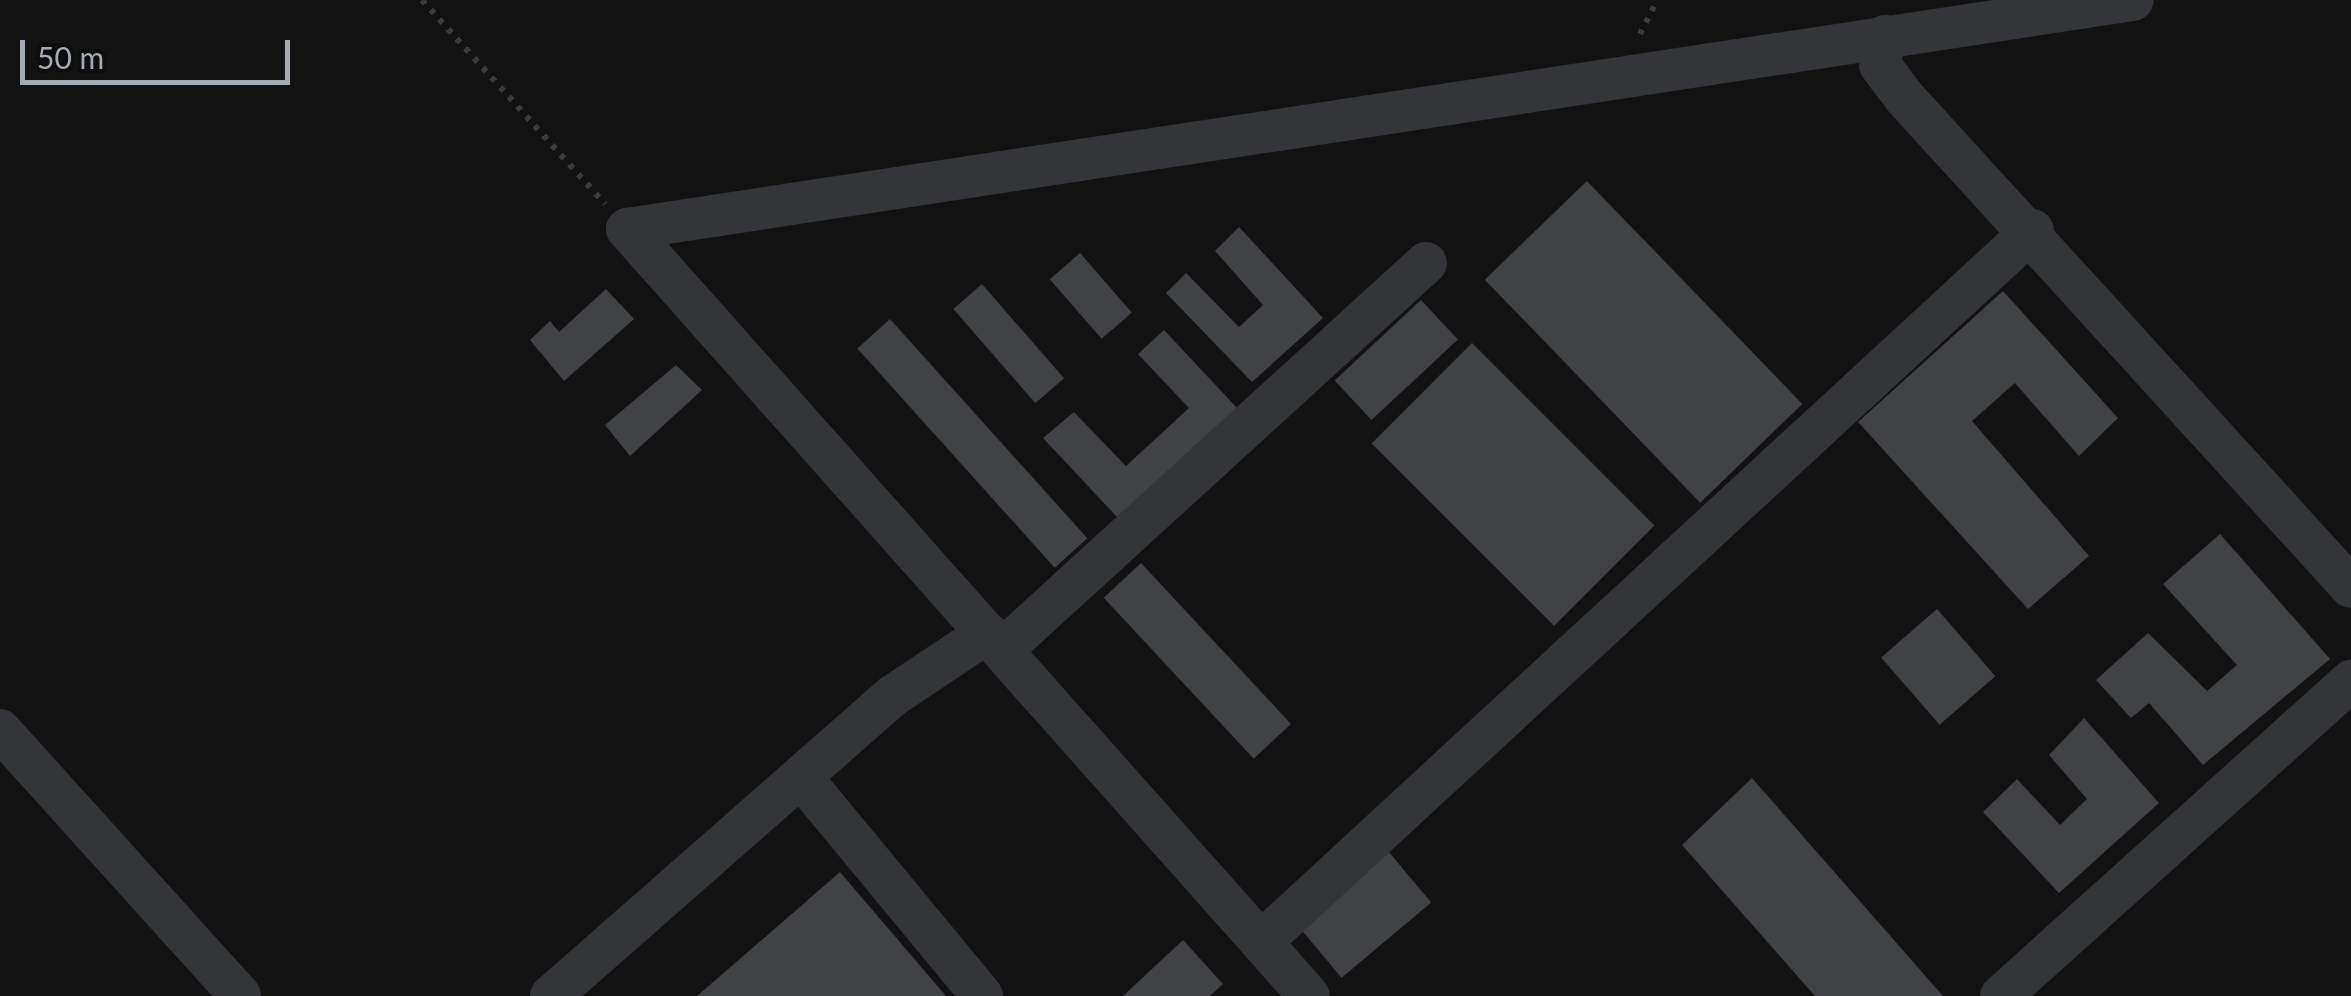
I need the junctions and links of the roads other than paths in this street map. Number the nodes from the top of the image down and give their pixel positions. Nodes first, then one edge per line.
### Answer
1 (2134, 0) edge
2 (1884, 36) junction
3 (2033, 230) junction
4 (1426, 263) dead end
5 (2351, 588) edge
6 (994, 642) junction
7 (2351, 681) edge
8 (0, 730) edge
9 (801, 778) junction
10 (1261, 942) junction
11 (240, 996) edge
12 (551, 996) edge
13 (982, 996) edge
14 (1308, 996) edge
15 (2001, 996) edge

1 - 2 lane
2 - 3 lane
2 - 6 lane
3 - 5 lane
3 - 10 lane
4 - 6 lane
6 - 9 lane
6 - 10 lane
7 - 15 lane
8 - 11 lane
9 - 12 lane
9 - 13 lane
10 - 14 lane

